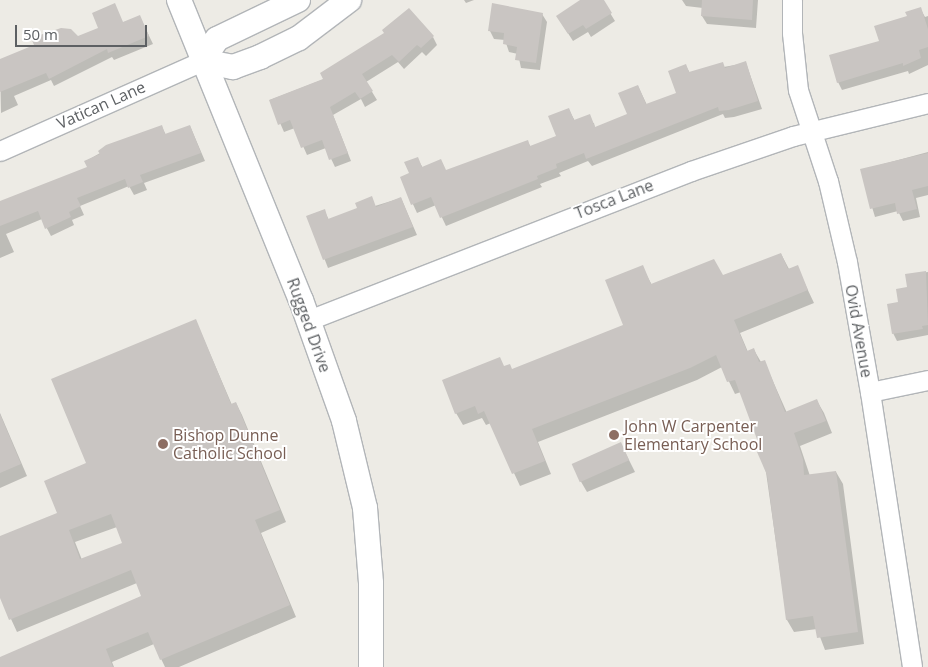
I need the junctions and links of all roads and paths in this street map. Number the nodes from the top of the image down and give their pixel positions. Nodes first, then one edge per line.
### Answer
1 (179, 0) edge
2 (298, 0) edge
3 (349, 0) edge
4 (792, 0) edge
5 (202, 61) junction
6 (928, 103) edge
7 (811, 132) junction
8 (0, 151) edge
9 (309, 320) junction
10 (928, 380) edge
11 (870, 392) junction
12 (371, 667) edge
13 (912, 667) edge

1 - 5 street, Rugged Drive
2 - 5 street, Vatican Lane
3 - 5 street
4 - 7 street, Ovid Avenue
5 - 8 street, Vatican Lane
5 - 9 street, Rugged Drive
6 - 7 street, Tosca Lane
7 - 9 street, Tosca Lane
7 - 11 street, Ovid Avenue
9 - 12 street, Rugged Drive
10 - 11 street
11 - 13 street, Ovid Avenue

